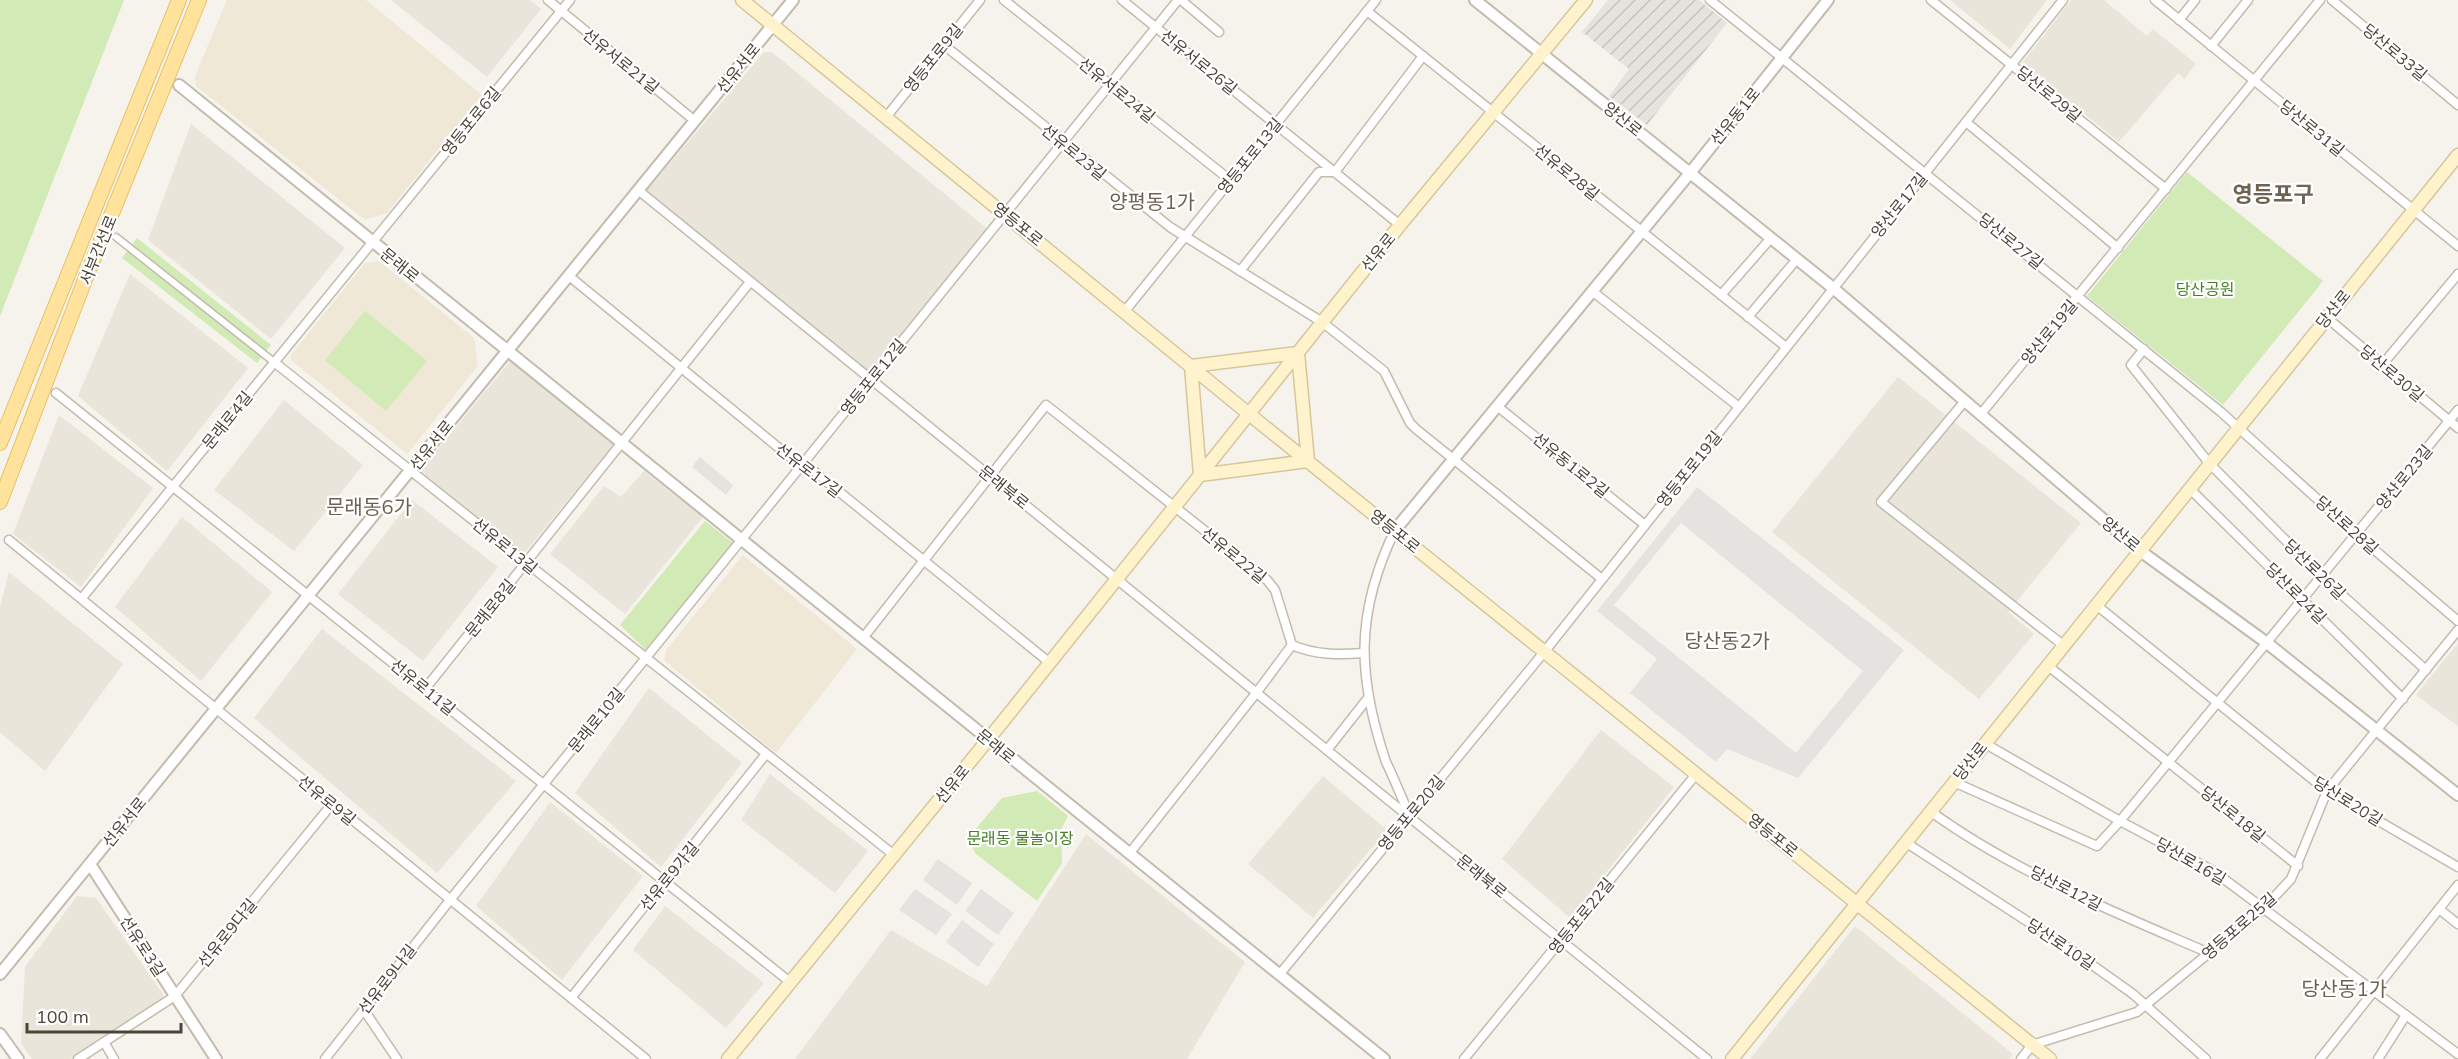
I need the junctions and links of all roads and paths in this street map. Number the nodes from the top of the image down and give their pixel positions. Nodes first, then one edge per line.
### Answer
1 (178, 0) edge
2 (201, 0) edge
3 (548, 0) edge
4 (570, 0) edge
5 (742, 0) edge
6 (793, 0) edge
7 (980, 0) edge
8 (1004, 0) edge
9 (1122, 0) edge
10 (1180, 0) edge
11 (1376, 0) edge
12 (1475, 0) edge
13 (1586, 0) edge
14 (1710, 0) edge
15 (1828, 0) edge
16 (1931, 0) edge
17 (2063, 0) edge
18 (2155, 0) edge
19 (2195, 0) edge
20 (2247, 0) edge
21 (2320, 0) edge
22 (2332, 0) edge
23 (1367, 11) junction
24 (561, 12) junction
25 (2179, 20) junction
26 (773, 25) junction
27 (1156, 28) junction
28 (1219, 32) dead end
29 (944, 45) junction
30 (2211, 46) junction
31 (1542, 54) junction
32 (1423, 56) junction
33 (1782, 57) junction
34 (2012, 64) junction
35 (2254, 81) junction
36 (1110, 84) junction
37 (179, 85) dead end
38 (2458, 105) edge
39 (1493, 112) junction
40 (887, 116) junction
41 (695, 121) junction
42 (1965, 122) junction
43 (1276, 124) junction
44 (1063, 142) junction
45 (2458, 154) edge
46 (1335, 172) junction
47 (1926, 172) junction
48 (1690, 173) junction
49 (1230, 180) junction
50 (2166, 189) junction
51 (638, 190) junction
52 (2412, 210) junction
53 (1005, 213) junction
54 (1400, 225) junction
55 (1641, 231) junction
56 (1185, 236) junction
57 (116, 237) dead end
58 (1771, 238) junction
59 (372, 242) junction
60 (2458, 246) edge
61 (2118, 248) junction
62 (1797, 259) junction
63 (1240, 271) junction
64 (2458, 274) edge
65 (568, 276) junction
66 (750, 282) junction
67 (1833, 288) junction
68 (1592, 291) junction
69 (1721, 295) junction
70 (2079, 296) junction
71 (1125, 311) junction
72 (1748, 317) junction
73 (2326, 317) junction
74 (1322, 322) junction
75 (1786, 347) junction
76 (2144, 349) junction
77 (507, 351) junction
78 (1298, 353) junction
79 (274, 362) junction
80 (2382, 365) junction
81 (1191, 366) junction
82 (682, 370) junction
83 (870, 380) junction
84 (56, 393) dead end
85 (1964, 402) junction
86 (1497, 406) junction
87 (1739, 407) junction
88 (2458, 410) edge
89 (1249, 414) junction
90 (1980, 416) junction
91 (2449, 421) junction
92 (2238, 426) junction
93 (2458, 428) edge
94 (0, 443) edge
95 (624, 444) junction
96 (19, 453) junction
97 (1454, 459) junction
98 (1308, 461) junction
99 (2209, 463) junction
100 (801, 465) junction
101 (410, 471) junction
102 (990, 476) junction
103 (1200, 476) junction
104 (173, 486) junction
105 (2189, 488) junction
106 (0, 502) edge
107 (1174, 507) junction
108 (0, 516) edge
109 (1645, 525) junction
110 (1395, 531) junction
111 (2357, 535) junction
112 (9, 540) dead end
113 (741, 540) junction
114 (2139, 550) junction
115 (923, 562) junction
116 (526, 563) junction
117 (2322, 576) junction
118 (1118, 578) junction
119 (1602, 579) junction
120 (308, 595) junction
121 (82, 598) junction
122 (2303, 600) junction
123 (2095, 604) junction
124 (2458, 621) edge
125 (2458, 630) edge
126 (863, 638) junction
127 (2267, 643) junction
128 (1292, 645) junction
129 (2063, 645) junction
130 (1545, 651) junction
131 (1364, 653) junction
132 (646, 658) junction
133 (1050, 663) junction
134 (2047, 665) junction
135 (2426, 670) junction
136 (425, 689) junction
137 (1257, 692) junction
138 (1368, 698) junction
139 (2403, 699) junction
140 (2217, 701) junction
141 (216, 709) junction
142 (2377, 730) junction
143 (988, 740) junction
144 (1984, 743) junction
145 (1327, 750) junction
146 (766, 754) junction
147 (2168, 762) junction
148 (1697, 773) junction
149 (1954, 782) junction
150 (543, 784) junction
151 (2327, 791) junction
152 (2458, 795) edge
153 (332, 804) junction
154 (1930, 811) junction
155 (1409, 817) junction
156 (2120, 821) junction
157 (1905, 842) junction
158 (1129, 854) junction
159 (894, 855) junction
160 (90, 864) junction
161 (2298, 866) junction
162 (2458, 867) edge
163 (665, 882) junction
164 (2458, 885) edge
165 (450, 900) junction
166 (1857, 903) junction
167 (2264, 908) junction
168 (2439, 909) junction
169 (2458, 924) edge
170 (1561, 940) junction
171 (2209, 953) junction
172 (0, 974) edge
173 (1279, 975) junction
174 (790, 982) junction
175 (2374, 991) junction
176 (175, 996) junction
177 (571, 998) junction
178 (2146, 1004) junction
179 (364, 1010) junction
180 (2406, 1015) junction
181 (0, 1034) edge
182 (104, 1042) junction
183 (2032, 1045) junction
184 (2458, 1054) edge
185 (2380, 1058) edge
186 (18, 1059) edge
187 (78, 1059) edge
188 (114, 1059) edge
189 (216, 1059) edge
190 (325, 1059) edge
191 (397, 1059) edge
192 (646, 1059) edge
193 (728, 1059) edge
194 (1384, 1059) edge
195 (1464, 1059) edge
196 (1707, 1059) edge
197 (1732, 1059) edge
198 (2021, 1059) edge
199 (2050, 1059) edge
200 (2206, 1059) edge
201 (2320, 1059) edge

1 - 94 main road, 서부간선로
2 - 96 main road, 서부간선로
3 - 24 street, 선유서로21길
4 - 24 street, 영등포로6길
5 - 26 main road, 영등포로
6 - 26 street, 선유서로
7 - 29 street, 영등포로9길
8 - 36 street, 선유서로24길
9 - 27 street, 선유서로26길
10 - 27 street, 영등포로12길
10 - 28 street
11 - 23 street, 영등포로13길
12 - 31 street, 양산로
13 - 31 main road, 선유로
14 - 33 street
15 - 33 street, 선유동1로
16 - 34 street, 당산로29길
17 - 34 street, 양산로17길
18 - 25 street, 당산로31길
19 - 25 street
20 - 30 street
21 - 35 street, 양산로19길
22 - 38 street, 당산로33길
23 - 32 street, 선유로28길
23 - 43 street, 영등포로13길
24 - 41 street, 선유서로21길
24 - 59 street, 영등포로6길
25 - 30 street, 당산로31길
26 - 40 main road, 영등포로
26 - 41 street, 선유서로
27 - 36 street, 영등포로12길
27 - 43 street, 선유서로26길
29 - 40 street, 영등포로9길
29 - 44 street, 선유로23길
30 - 35 street, 당산로31길
31 - 39 main road, 선유로
31 - 48 street, 양산로
32 - 39 street, 선유로28길
32 - 46 street
33 - 47 street, 당산로27길
33 - 48 street, 선유동1로
34 - 42 street, 양산로17길
34 - 50 street, 당산로29길
35 - 50 street, 양산로19길
35 - 52 street, 당산로31길
36 - 44 street, 영등포로12길
36 - 49 street, 선유서로24길
37 - 59 street, 문래로
39 - 54 main road, 선유로
39 - 55 street, 선유로28길
40 - 53 main road, 영등포로
41 - 51 street, 선유서로
42 - 47 street, 양산로17길
42 - 61 street
43 - 46 street, 선유서로26길
43 - 49 street, 영등포로13길
44 - 53 street, 영등포로12길
44 - 56 street, 선유로23길
45 - 52 main road, 당산로
46 - 54 street, 선유서로26길
46 - 63 street
47 - 67 street, 양산로17길
47 - 70 street, 당산로27길
48 - 55 street, 선유동1로
48 - 58 street, 양산로
49 - 56 street, 영등포로13길
50 - 61 street, 양산로19길
51 - 65 street, 선유서로
51 - 66 street, 문래북로
52 - 60 street, 당산로31길
52 - 73 main road, 당산로
53 - 71 main road, 영등포로
53 - 83 street, 영등포로12길
54 - 74 main road, 선유로
55 - 68 street, 선유동1로
55 - 69 street
56 - 63 street, 선유로23길
56 - 71 street, 영등포로13길
57 - 79 street, 선유로13길
58 - 62 street, 양산로
58 - 69 street
59 - 77 street, 문래로
59 - 79 street, 문래로4길
61 - 70 street, 양산로19길
62 - 67 street, 양산로
62 - 72 street
63 - 74 street, 선유로23길
64 - 80 street
65 - 77 street, 선유서로
65 - 82 street, 선유로17길
66 - 82 street
66 - 83 street, 문래북로
67 - 75 street, 영등포로19길
67 - 85 street, 양산로
68 - 86 street, 선유동1로
68 - 87 street
69 - 72 street
70 - 76 street, 당산로27길
70 - 90 street, 양산로19길
71 - 81 main road, 영등포로
72 - 75 street
73 - 80 street, 당산로30길
73 - 92 main road, 당산로
74 - 78 main road, 선유로
74 - 97 street, 선유로23길
75 - 87 street, 영등포로19길
76 - 92 street, 당산로27길
76 - 99 street
77 - 95 street, 문래로
77 - 101 street, 선유서로
78 - 81 main road
78 - 89 main road, 선유로
78 - 98 main road
79 - 101 street, 선유로13길
79 - 104 street, 문래로4길
80 - 91 street, 당산로30길
81 - 89 main road, 영등포로
81 - 103 main road
82 - 95 street
82 - 100 street, 선유로17길
83 - 100 street, 영등포로12길
83 - 102 street, 문래북로
84 - 104 street, 선유로11길
85 - 90 street, 양산로
85 - 129 street
86 - 97 street, 선유동1로
86 - 109 street, 선유동1로2길
87 - 109 street, 영등포로19길
88 - 91 street, 양산로23길
89 - 98 main road, 영등포로
89 - 103 main road, 선유로
90 - 114 street, 양산로
91 - 93 street, 당산로30길
91 - 111 street, 양산로23길
92 - 99 main road, 당산로
92 - 111 street, 당산로28길
95 - 113 street, 문래로
95 - 116 street, 문래로8길
96 - 106 main road, 서부간선로
96 - 108 main road
97 - 110 street, 선유동1로
97 - 119 street
98 - 103 main road
98 - 110 main road, 영등포로
99 - 105 main road, 당산로
99 - 117 street, 당산로26길
100 - 113 street, 영등포로12길
100 - 115 street, 선유로17길
101 - 116 street, 선유로13길
101 - 120 street, 선유서로
102 - 107 street
102 - 115 street
102 - 118 street, 문래북로
103 - 107 main road, 선유로
104 - 120 street, 선유로11길
104 - 121 street, 문래로4길
105 - 114 main road, 당산로
105 - 122 street, 당산로24길
107 - 118 main road, 선유로
107 - 128 street, 선유로22길
109 - 119 street, 영등포로19길
110 - 130 main road, 영등포로
110 - 131 street
111 - 117 street, 양산로23길
111 - 124 street, 당산로28길
112 - 121 street, 선유로9길
113 - 126 street, 문래로
113 - 132 street, 문래로10길
114 - 123 main road, 당산로
114 - 127 street, 양산로
115 - 126 street
115 - 133 street, 선유로17길
116 - 132 street, 선유로13길
116 - 136 street, 문래로8길
117 - 122 street, 양산로23길
117 - 135 street, 당산로26길
118 - 133 main road, 선유로
118 - 137 street, 문래북로
119 - 130 street, 영등포로19길
120 - 136 street, 선유로11길
120 - 141 street, 선유서로
121 - 141 street, 선유로9길
122 - 127 street, 양산로23길
122 - 139 street, 당산로24길
123 - 129 main road, 당산로
123 - 140 street, 당산로20길
125 - 135 street, 영등포로25길
126 - 143 street, 문래로
127 - 140 street
127 - 142 street, 양산로
128 - 131 street
128 - 137 street
129 - 134 main road, 당산로
130 - 148 main road, 영등포로
130 - 155 street, 영등포로20길
131 - 138 street
132 - 146 street, 선유로13길
132 - 150 street, 문래로10길
133 - 143 main road, 선유로
134 - 144 main road, 당산로
134 - 147 street, 당산로18길
135 - 139 street, 영등포로25길
136 - 150 street, 선유로11길
137 - 145 street, 문래북로
137 - 158 street
138 - 145 street
138 - 155 street
139 - 142 street, 영등포로25길
140 - 147 street
140 - 151 street, 당산로20길
141 - 153 street, 선유로9길
141 - 160 street, 선유서로
142 - 151 street, 영등포로25길
142 - 152 street, 양산로
143 - 158 street, 문래로
143 - 159 main road, 선유로
144 - 149 main road, 당산로
144 - 156 street, 당산로16길
145 - 155 street, 문래북로
146 - 159 street, 선유로13길
146 - 163 street, 선유로9가길
147 - 156 street
147 - 161 street, 당산로18길
148 - 166 main road, 영등포로
148 - 170 street, 영등포로22길
149 - 154 main road, 당산로
149 - 156 street
150 - 163 street, 선유로11길
150 - 165 street, 문래로10길
151 - 161 street, 영등포로25길
151 - 162 street, 당산로20길
153 - 165 street, 선유로9길
153 - 176 street, 선유로9다길
154 - 157 main road, 당산로
154 - 171 street, 당산로12길
155 - 170 street, 문래북로
155 - 173 street, 영등포로20길
156 - 167 street, 당산로16길
157 - 166 main road, 당산로
157 - 178 street, 당산로10길
158 - 173 street, 문래로
159 - 174 main road, 선유로
160 - 172 street, 선유서로
160 - 176 street, 선유로3길
161 - 167 street, 영등포로25길
163 - 174 street, 선유로11길
163 - 177 street, 선유로9가길
164 - 168 street
165 - 177 street, 선유로9길
165 - 179 street, 선유로9나길
166 - 183 main road, 영등포로
166 - 197 main road, 당산로
167 - 171 street, 영등포로25길
167 - 175 street, 당산로16길
168 - 169 street
168 - 175 street
170 - 195 street, 영등포로22길
170 - 196 street, 문래북로
171 - 178 street, 영등포로25길
173 - 194 street, 문래로
174 - 193 main road, 선유로
175 - 180 street, 당산로16길
175 - 201 street
176 - 182 street, 선유로9다길
176 - 189 street, 선유로3길
177 - 192 street, 선유로9길
178 - 183 street, 영등포로25길
178 - 200 street, 당산로10길
179 - 190 street, 선유로9나길
179 - 191 street
180 - 184 street, 당산로16길
180 - 185 street
181 - 186 street
182 - 187 street, 선유로9다길
182 - 188 street
183 - 198 street
183 - 199 main road, 영등포로

